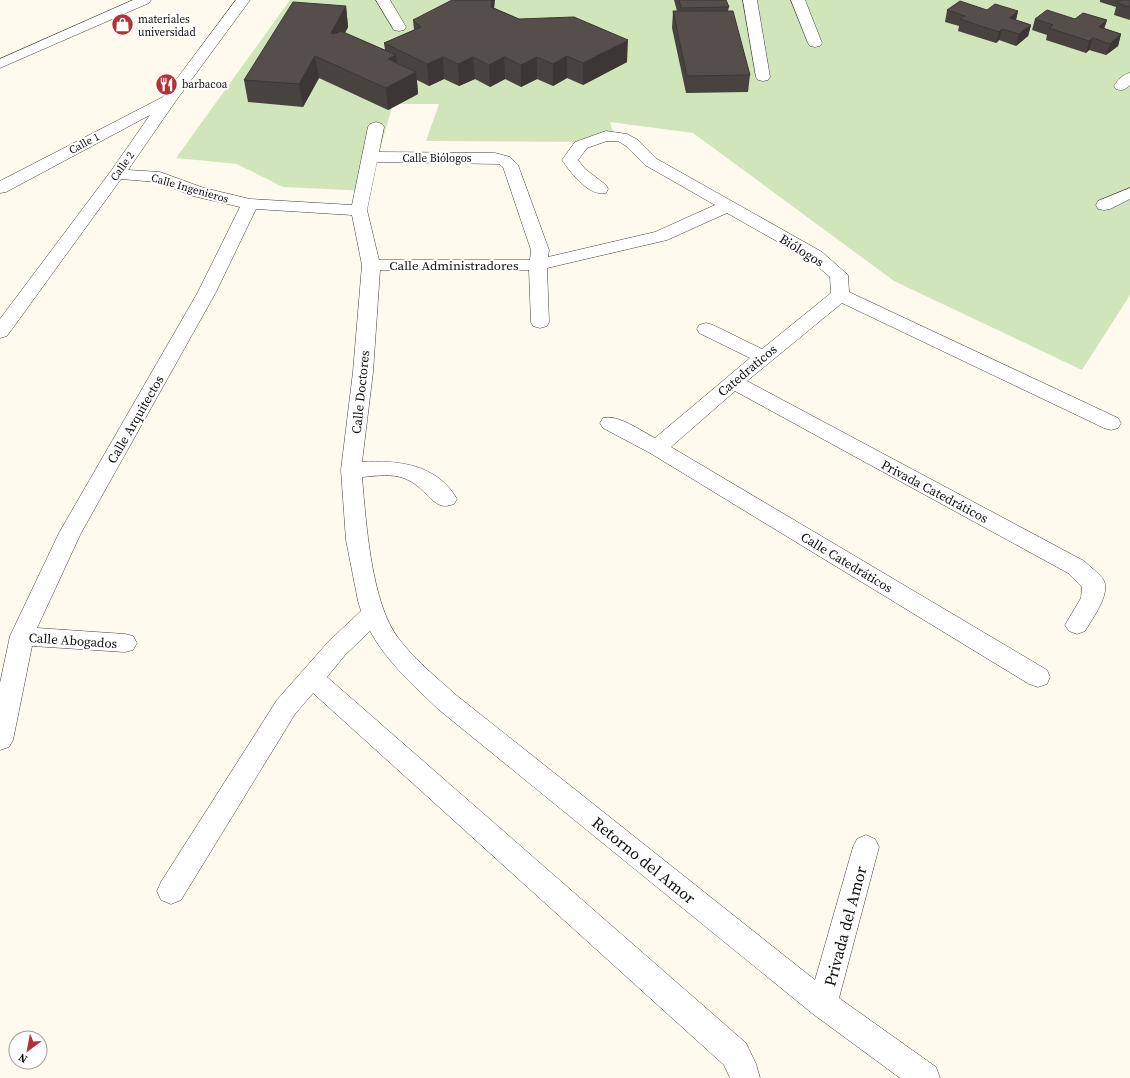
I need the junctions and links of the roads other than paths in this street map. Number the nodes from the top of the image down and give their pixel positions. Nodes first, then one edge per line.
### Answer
1 (144, 0) edge
2 (243, 0) edge
3 (383, 0) edge
4 (750, 0) edge
5 (798, 0) edge
6 (399, 27) dead end
7 (815, 43) dead end
8 (0, 64) edge
9 (763, 77) dead end
10 (169, 99) junction
11 (376, 127) dead end
12 (371, 157) junction
13 (117, 174) junction
14 (0, 188) edge
15 (600, 189) dead end
16 (1130, 194) edge
17 (250, 204) junction
18 (1104, 205) dead end
19 (728, 206) junction
20 (359, 210) junction
21 (371, 265) junction
22 (538, 265) junction
23 (840, 294) junction
24 (540, 322) dead end
25 (706, 330) dead end
26 (0, 332) edge
27 (763, 357) junction
28 (733, 382) junction
29 (1111, 423) dead end
30 (610, 424) dead end
31 (657, 448) junction
32 (351, 470) junction
33 (446, 499) dead end
34 (376, 620) junction
35 (1077, 625) dead end
36 (22, 636) junction
37 (125, 643) dead end
38 (1038, 677) dead end
39 (312, 678) junction
40 (0, 740) edge
41 (866, 847) dead end
42 (171, 891) dead end
43 (823, 1004) junction
44 (745, 1078) edge
45 (925, 1078) edge

1 - 8 street
2 - 10 street, Calle 2
3 - 6 street
4 - 9 street
5 - 7 street
10 - 13 street, Calle 2
10 - 14 street, Calle 1
11 - 12 street, Calle Doctores
12 - 20 street, Calle Doctores
12 - 22 street, Calle Biólogos
13 - 17 street, Calle Ingenieros
13 - 26 street, Calle 2
15 - 19 street, Biólogos
16 - 18 street
17 - 20 street, Calle Ingenieros
17 - 36 street, Calle Arquitectos
19 - 22 street, Calle Administradores
19 - 23 street, Biólogos
20 - 21 street, Calle Doctores
21 - 22 street, Calle Administradores
21 - 32 street, Calle Doctores
22 - 24 street
23 - 27 street, Catedraticos
23 - 29 street
25 - 27 street
27 - 28 street, Catedraticos
28 - 31 street, Catedraticos
28 - 35 street, Privada Catedráticos
30 - 31 street, Calle Catedráticos
31 - 38 street, Calle Catedráticos
32 - 33 street
32 - 34 street, Calle Doctores
34 - 39 street
34 - 43 street, Retorno del Amor
36 - 37 street, Calle Abogados
36 - 40 street, Calle Arquitectos
39 - 42 street
39 - 44 street
41 - 43 street, Privada del Amor
43 - 45 street, Retorno del Amor

